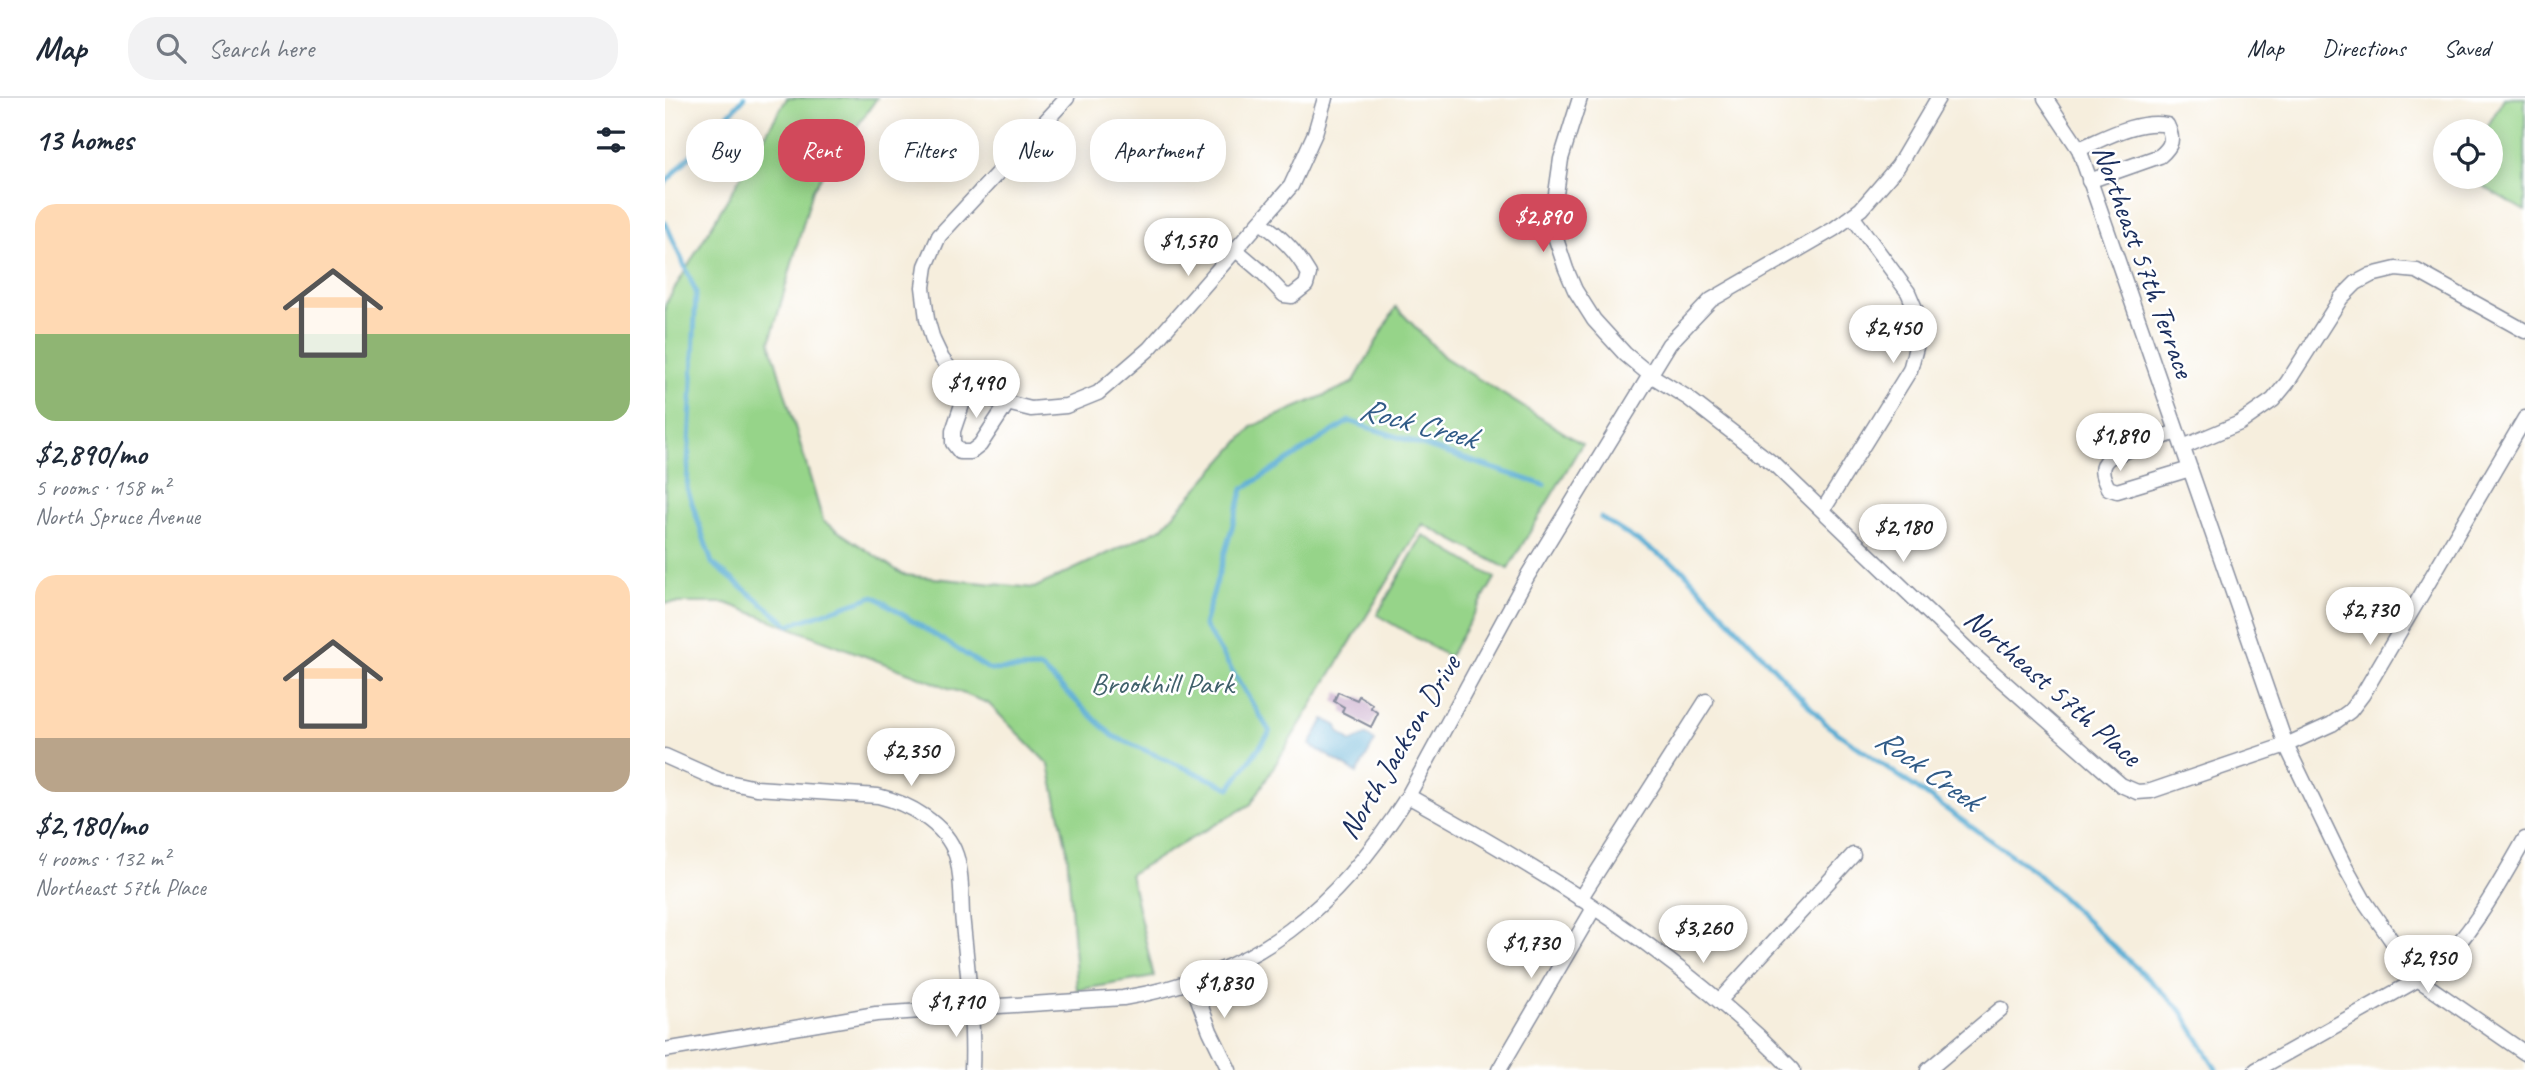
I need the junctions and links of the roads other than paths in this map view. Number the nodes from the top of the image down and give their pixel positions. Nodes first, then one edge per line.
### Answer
1 (1067, 98) edge
2 (1325, 98) edge
3 (1580, 98) edge
4 (1938, 98) edge
5 (2045, 98) edge
6 (2078, 149) junction
7 (2089, 181) junction
8 (1852, 216) junction
9 (1259, 222) junction
10 (1236, 250) junction
11 (2525, 331) edge
12 (1649, 374) junction
13 (968, 387) junction
14 (1007, 404) junction
15 (2525, 418) edge
16 (2176, 432) junction
17 (2183, 447) junction
18 (2190, 469) junction
19 (1823, 510) junction
20 (1706, 701) dead end
21 (2285, 745) junction
22 (665, 756) edge
23 (1408, 796) junction
24 (2525, 839) edge
25 (1853, 855) dead end
26 (1580, 898) junction
27 (1594, 908) junction
28 (2419, 980) junction
29 (1192, 983) junction
30 (1720, 1000) junction
31 (971, 1008) junction
32 (2001, 1009) dead end
33 (665, 1050) edge
34 (2525, 1053) edge
35 (972, 1070) edge
36 (1229, 1070) edge
37 (1499, 1070) edge
38 (1793, 1070) edge
39 (1928, 1070) edge
40 (2256, 1070) edge

1 - 13 street
2 - 9 street
3 - 12 street, Northeast 57th Place
4 - 8 street, North Jackson Drive
5 - 6 street, Northeast 57th Terrace
6 - 7 street, Northeast 57th Terrace
6 - 7 street
7 - 16 street, Northeast 57th Terrace
8 - 12 street, North Jackson Drive
8 - 19 street
9 - 10 street
9 - 10 street
10 - 14 street
11 - 17 street
12 - 19 street, Northeast 57th Place
12 - 23 street, North Jackson Drive
13 - 14 street
13 - 14 street
15 - 21 street
16 - 17 street, Northeast 57th Terrace
16 - 18 street
17 - 18 street, Northeast 57th Terrace
18 - 21 street, Northeast 57th Terrace
19 - 21 street, Northeast 57th Place
20 - 26 street
21 - 28 street, Northeast 57th Terrace
22 - 31 street
23 - 26 street
23 - 29 street, North Jackson Drive
24 - 28 street
25 - 30 street
26 - 27 street
27 - 30 street
27 - 37 street
28 - 34 street, Northeast 57th Terrace
28 - 40 street
29 - 31 street, North Jackson Drive
29 - 36 street
30 - 38 street
31 - 33 street, North Jackson Drive
31 - 35 street
32 - 39 street

